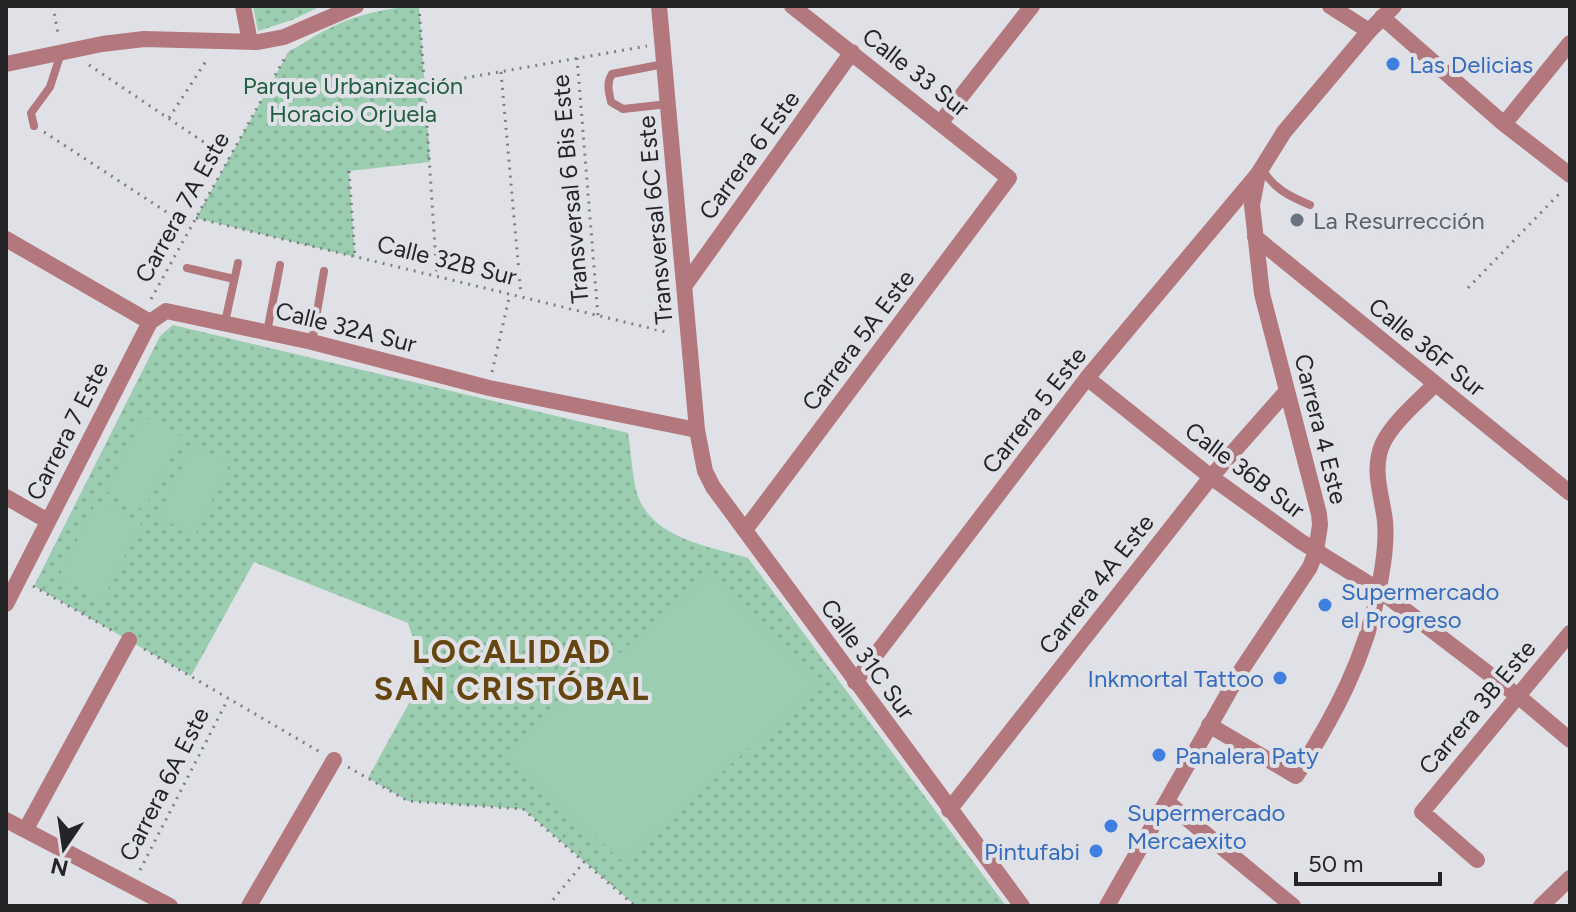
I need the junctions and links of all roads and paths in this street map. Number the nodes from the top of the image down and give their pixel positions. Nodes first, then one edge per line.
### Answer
1 (53, 6) edge
2 (243, 6) edge
3 (356, 6) edge
4 (419, 6) edge
5 (659, 6) edge
6 (792, 6) edge
7 (1032, 6) edge
8 (1330, 6) edge
9 (1388, 12) edge
10 (301, 30) junction
11 (1369, 31) junction
12 (58, 32) dead end
13 (219, 41) junction
14 (250, 42) junction
15 (1570, 43) edge
16 (662, 44) junction
17 (65, 51) junction
18 (852, 52) junction
19 (577, 58) junction
20 (6, 64) edge
21 (664, 64) junction
22 (501, 72) junction
23 (425, 85) junction
24 (668, 103) junction
25 (169, 118) junction
26 (941, 122) junction
27 (1504, 124) junction
28 (34, 126) joint
29 (229, 159) junction
30 (349, 171) dead end
31 (1260, 171) junction
32 (1570, 175) edge
33 (1009, 178) joint
34 (1570, 183) edge
35 (1310, 205) dead end
36 (196, 218) junction
37 (191, 228) junction
38 (1255, 237) junction
39 (6, 239) edge
40 (355, 257) junction
41 (238, 263) dead end
42 (280, 265) dead end
43 (187, 268) dead end
44 (324, 271) dead end
45 (437, 277) junction
46 (234, 279) junction
47 (685, 285) junction
48 (1468, 288) dead end
49 (510, 294) junction
50 (521, 297) junction
51 (598, 316) junction
52 (145, 320) junction
53 (225, 322) junction
54 (267, 332) junction
55 (690, 338) junction
56 (312, 342) junction
57 (1087, 378) junction
58 (1435, 384) junction
59 (489, 388) junction
60 (1286, 392) junction
61 (697, 430) junction
62 (1211, 477) junction
63 (1570, 493) edge
64 (6, 497) edge
65 (48, 521) junction
66 (745, 530) junction
67 (1316, 551) junction
68 (1379, 590) junction
69 (6, 604) edge
70 (1570, 633) edge
71 (129, 640) dead end
72 (855, 682) junction
73 (1518, 696) junction
74 (228, 699) dead end
75 (1209, 725) junction
76 (1570, 740) edge
77 (334, 760) dead end
78 (1167, 802) junction
79 (949, 810) junction
80 (6, 820) edge
81 (26, 829) junction
82 (1477, 860) dead end
83 (584, 862) dead end
84 (1570, 878) edge
85 (133, 885) junction
86 (170, 906) edge
87 (249, 906) edge
88 (548, 906) edge
89 (1022, 906) edge
90 (1107, 906) edge
91 (1293, 906) edge
92 (1541, 906) edge

1 - 12 path
2 - 14 street
3 - 10 street
4 - 23 path
5 - 16 street, Transversal 6C Este
6 - 18 street, Calle 33 Sur
7 - 26 street
8 - 11 street
9 - 11 street, Carrera 4 Este
9 - 27 street
10 - 14 street
10 - 29 path, Carrera 7A Este
11 - 31 street, Carrera 4 Este
13 - 14 street
13 - 17 street
13 - 25 path
15 - 27 street
16 - 19 path
16 - 21 street, Transversal 6C Este
17 - 20 street
17 - 25 path
17 - 28 lane
18 - 26 street, Calle 33 Sur
18 - 47 street, Carrera 6 Este
19 - 22 path
19 - 51 path, Transversal 6 Bis Este
21 - 24 street, Transversal 6C Este
21 - 24 lane
22 - 23 path
22 - 50 path
23 - 45 path
24 - 47 street, Transversal 6C Este
25 - 29 path
26 - 33 street, Calle 33 Sur
27 - 32 street
28 - 37 path
29 - 36 path, Carrera 7A Este
30 - 40 path
31 - 35 lane
31 - 38 street, Carrera 4 Este
31 - 57 street, Carrera 5 Este
33 - 66 street, Carrera 5A Este
34 - 48 path
36 - 37 path, Carrera 7A Este
36 - 40 path, Calle 32B Sur
37 - 52 path, Carrera 7A Este
38 - 58 street, Calle 36F Sur
38 - 60 street, Carrera 4 Este
39 - 52 street
40 - 45 path, Calle 32B Sur
41 - 46 lane
42 - 54 lane
43 - 46 lane
44 - 56 lane
45 - 49 path, Calle 32B Sur
46 - 53 lane
47 - 55 street, Transversal 6C Este
49 - 50 path, Calle 32B Sur
49 - 59 path
50 - 51 path, Calle 32B Sur
51 - 55 path, Calle 32B Sur
52 - 53 street, Calle 32A Sur
52 - 65 street, Carrera 7 Este
53 - 54 street, Calle 32A Sur
54 - 56 street, Calle 32A Sur
55 - 61 street, Transversal 6C Este
56 - 59 street, Calle 32A Sur
57 - 62 street, Calle 36B Sur
57 - 72 street, Carrera 5 Este
58 - 63 street, Calle 36F Sur
58 - 68 street
59 - 61 street, Calle 32A Sur
60 - 62 street, Carrera 4A Este
60 - 67 street, Carrera 4 Este
61 - 66 street, Calle 31C Sur
62 - 67 street, Calle 36B Sur
62 - 79 street, Carrera 4A Este
64 - 65 street
65 - 69 street, Carrera 7 Este
66 - 72 street, Calle 31C Sur
67 - 68 street, Calle 36B Sur
67 - 75 street, Carrera 4 Este
68 - 73 street, Calle 36B Sur
68 - 75 street
70 - 73 street, Carrera 3B Este
71 - 81 street
72 - 79 street, Calle 31C Sur
73 - 76 street, Calle 36B Sur
73 - 82 street, Carrera 3B Este
74 - 85 path, Carrera 6A Este
75 - 78 street, Carrera 4 Este
77 - 87 street
78 - 90 street, Carrera 4 Este
78 - 91 street
79 - 89 street, Calle 31C Sur
80 - 81 street
81 - 85 street
83 - 88 path
84 - 92 street
85 - 86 street

